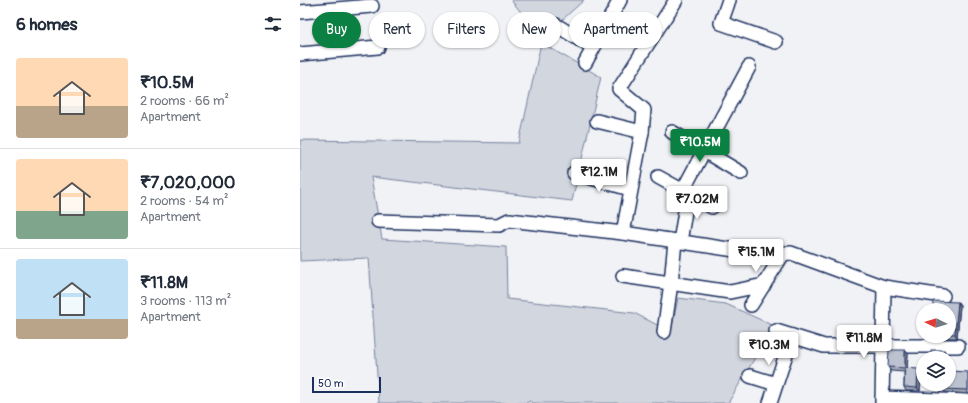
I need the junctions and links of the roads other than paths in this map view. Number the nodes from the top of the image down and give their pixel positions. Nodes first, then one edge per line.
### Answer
1 (620, 0) edge
2 (676, 0) edge
3 (729, 0) edge
4 (372, 6) dead end
5 (300, 12) edge
6 (613, 12) edge
7 (776, 42) dead end
8 (369, 48) edge
9 (593, 48) edge
10 (300, 54) edge
11 (585, 63) dead end
12 (749, 67) dead end
13 (597, 121) dead end
14 (642, 132) junction
15 (672, 132) dead end
16 (704, 151) junction
17 (574, 173) dead end
18 (741, 173) dead end
19 (658, 177) dead end
20 (630, 189) junction
21 (686, 192) junction
22 (712, 207) dead end
23 (378, 221) dead end
24 (623, 233) junction
25 (678, 242) junction
26 (783, 254) junction
27 (624, 276) dead end
28 (671, 283) junction
29 (764, 284) junction
30 (884, 287) junction
31 (943, 296) dead end
32 (751, 305) dead end
33 (776, 331) dead end
34 (664, 332) dead end
35 (792, 336) junction
36 (958, 346) dead end
37 (883, 347) junction
38 (750, 376) dead end
39 (776, 384) junction
40 (882, 401) edge
41 (968, 401) edge
42 (770, 403) edge

1 - 6 street
2 - 14 street
3 - 7 street
4 - 5 street
8 - 10 street
9 - 11 street
12 - 16 street
13 - 14 street
14 - 20 street
15 - 16 street
16 - 18 street
16 - 21 street
17 - 20 street
19 - 21 street
20 - 24 street
21 - 22 street
21 - 25 street
23 - 24 street
24 - 25 street
25 - 26 street
25 - 28 street
26 - 29 street
26 - 30 street
27 - 28 street
28 - 29 street
28 - 34 street
29 - 32 street
30 - 31 street
30 - 37 street
33 - 35 street
35 - 37 street
35 - 39 street
36 - 37 street
37 - 40 street
38 - 39 street
39 - 42 street
40 - 41 street

